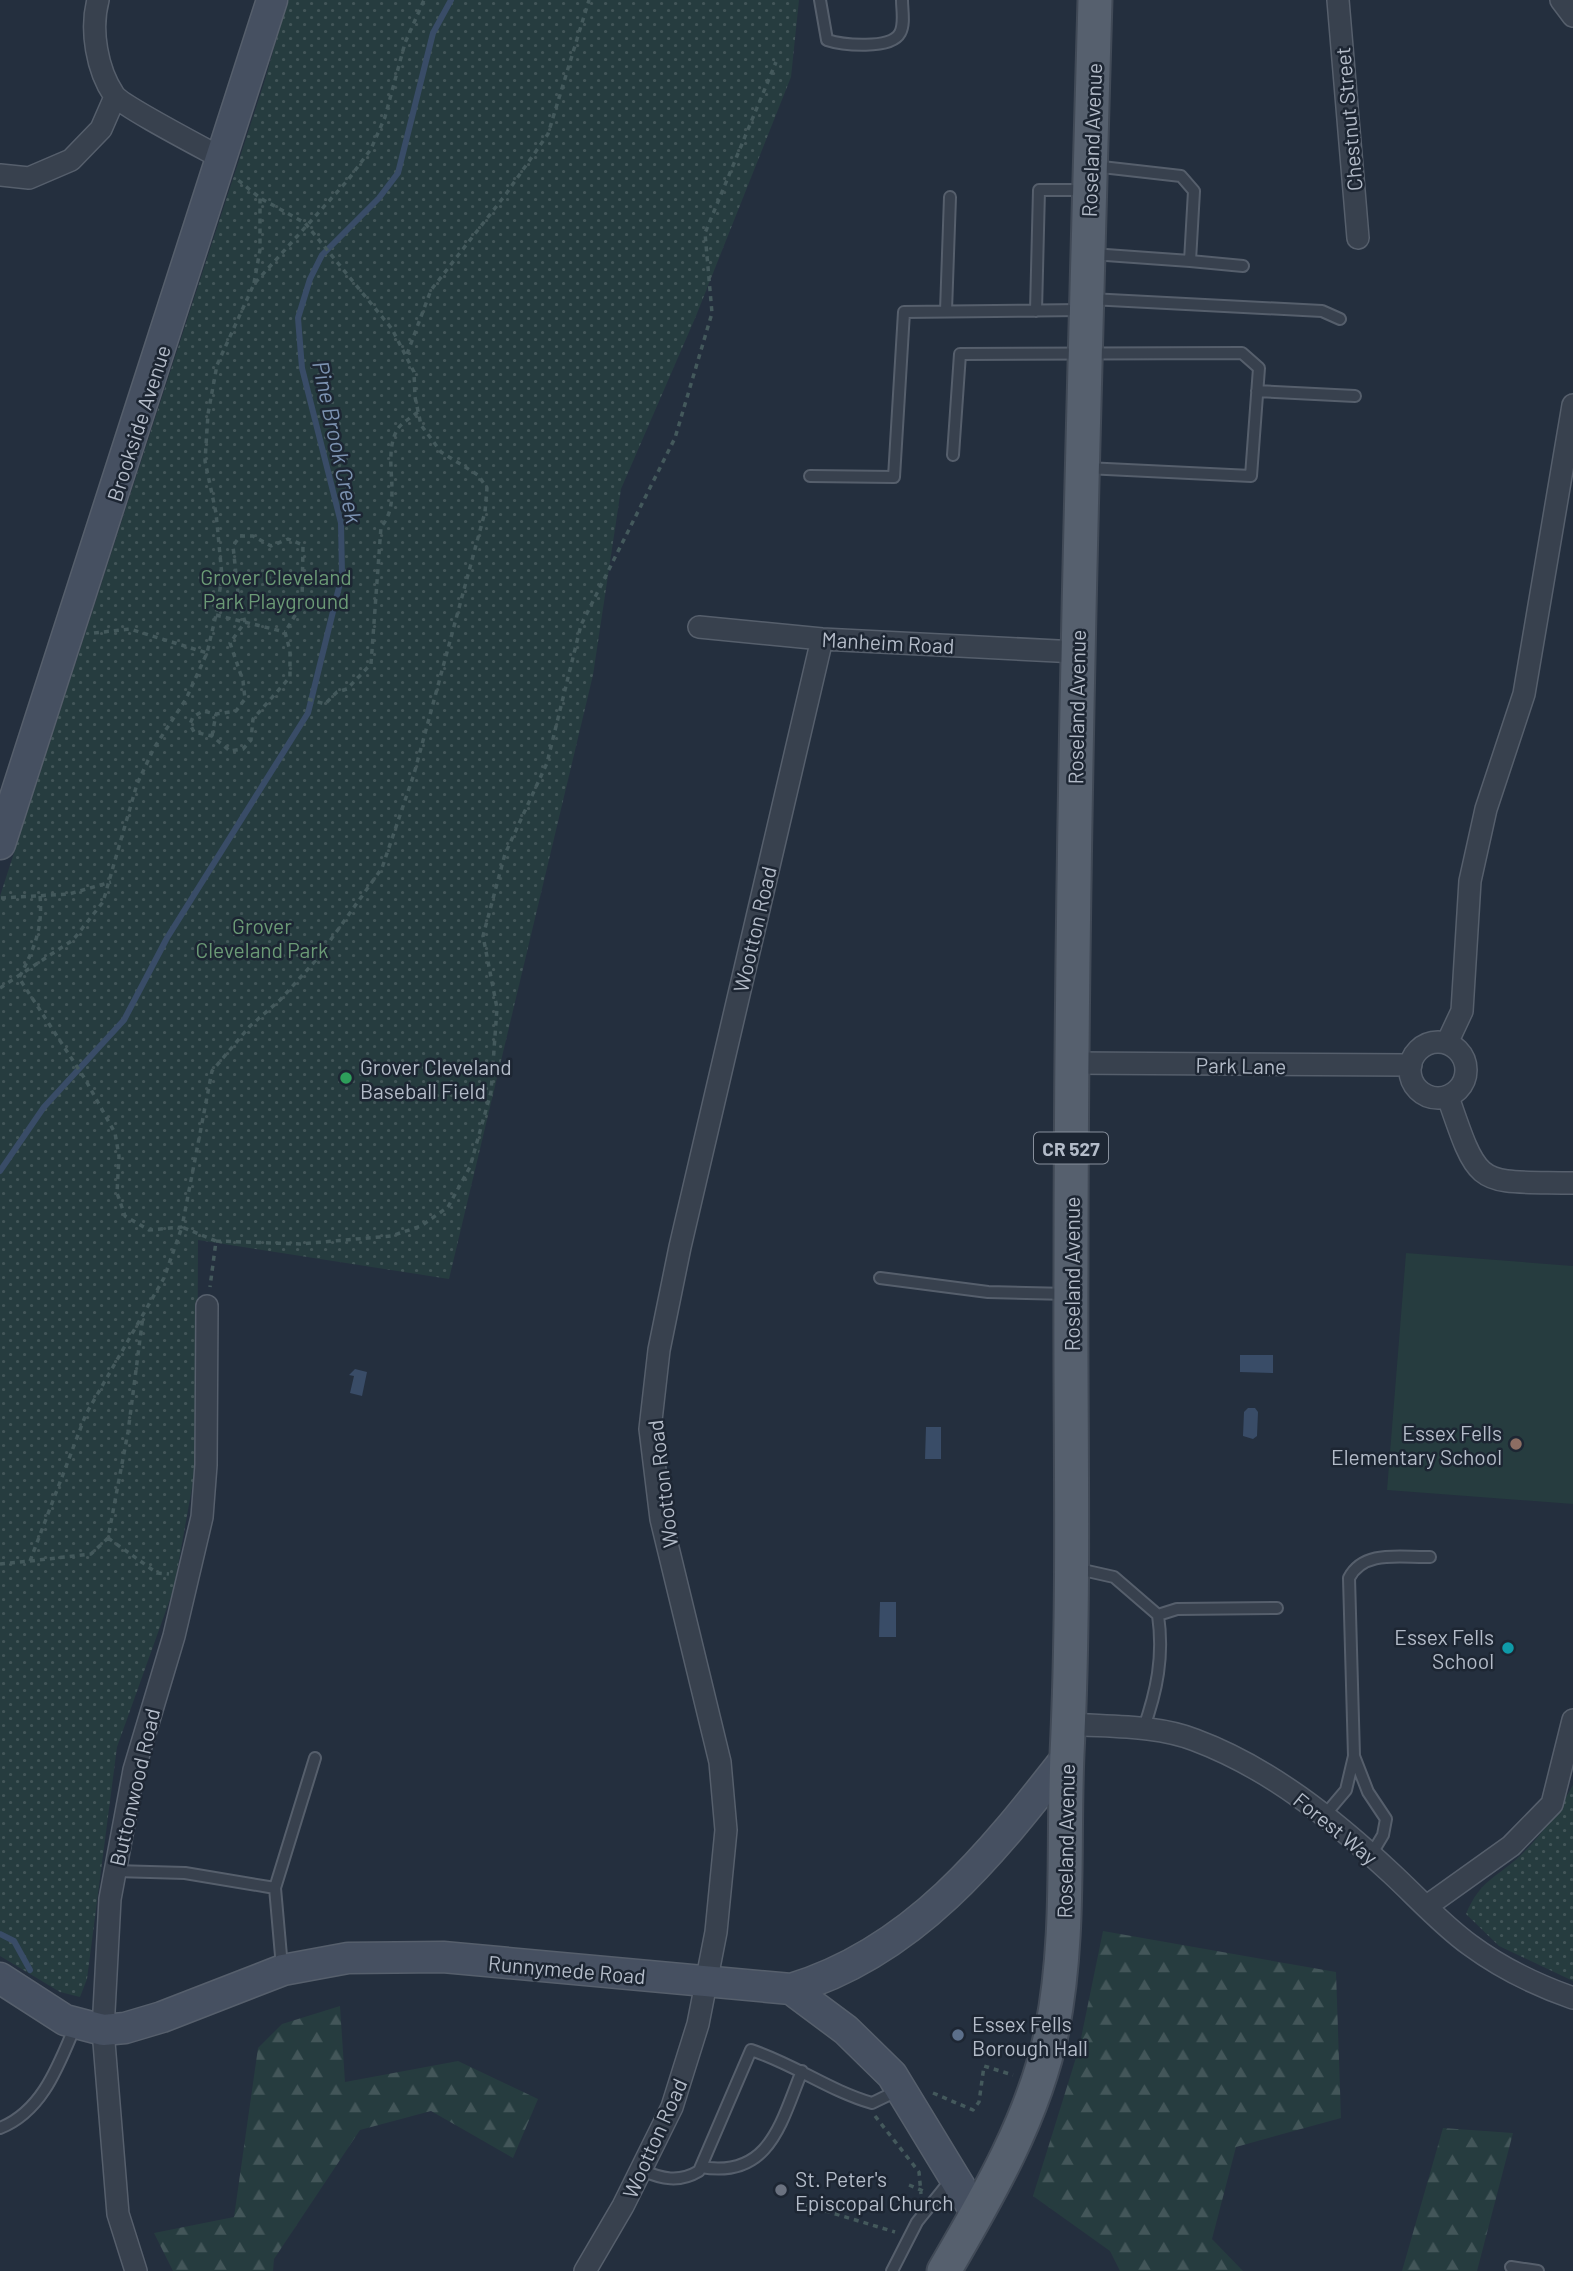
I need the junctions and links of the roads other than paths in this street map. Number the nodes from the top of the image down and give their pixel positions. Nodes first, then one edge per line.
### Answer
1 (98, 0) edge
2 (272, 0) edge
3 (820, 0) edge
4 (902, 0) edge
5 (1095, 0) edge
6 (1338, 0) edge
7 (1561, 0) edge
8 (1573, 16) edge
9 (115, 97) junction
10 (222, 162) junction
11 (0, 176) edge
12 (1090, 178) junction
13 (950, 197) dead end
14 (1358, 238) dead end
15 (1088, 254) junction
16 (1190, 261) junction
17 (1243, 266) dead end
18 (1086, 304) junction
19 (946, 311) junction
20 (1036, 311) junction
21 (1340, 319) dead end
22 (1085, 355) junction
23 (1257, 391) junction
24 (1354, 396) dead end
25 (1573, 405) edge
26 (953, 455) dead end
27 (1082, 468) junction
28 (1569, 473) edge
29 (810, 476) dead end
30 (699, 627) dead end
31 (822, 639) junction
32 (1077, 652) junction
33 (0, 844) edge
34 (1447, 1043) junction
35 (1071, 1063) junction
36 (1410, 1065) junction
37 (1448, 1097) junction
38 (1573, 1183) edge
39 (880, 1278) dead end
40 (1071, 1294) junction
41 (207, 1306) road end
42 (1430, 1557) dead end
43 (1070, 1567) junction
44 (1277, 1608) dead end
45 (1158, 1615) junction
46 (1573, 1720) edge
47 (1069, 1724) junction
48 (1143, 1730) junction
49 (1354, 1756) junction
50 (1067, 1757) junction
51 (315, 1758) dead end
52 (1324, 1816) junction
53 (1371, 1855) junction
54 (115, 1871) junction
55 (275, 1888) junction
56 (1427, 1906) junction
57 (283, 1970) junction
58 (0, 1978) edge
59 (706, 1983) junction
60 (791, 1989) junction
61 (1573, 1998) edge
62 (89, 2027) junction
63 (802, 2071) junction
64 (904, 2092) junction
65 (0, 2128) edge
66 (701, 2167) junction
67 (641, 2170) junction
68 (954, 2175) junction
69 (976, 2213) junction
70 (1511, 2267) dead end
71 (136, 2271) edge
72 (584, 2271) edge
73 (892, 2271) edge
74 (944, 2271) edge
75 (1538, 2271) edge

1 - 9 street
2 - 10 street, Brookside Avenue
3 - 4 lane
5 - 12 main road, Roseland Avenue / CR 527
6 - 14 street, Chestnut Street
7 - 8 street
9 - 10 street
9 - 11 street
10 - 33 street, Brookside Avenue
12 - 15 main road, Roseland Avenue / CR 527
12 - 16 lane
12 - 20 lane
13 - 19 lane
15 - 16 lane
15 - 18 main road, Roseland Avenue / CR 527
16 - 17 lane
18 - 20 lane
18 - 21 lane
18 - 22 main road, Roseland Avenue / CR 527
19 - 20 lane
19 - 29 lane
22 - 23 lane
22 - 26 lane
22 - 27 main road, Roseland Avenue / CR 527
23 - 24 lane
23 - 27 lane
25 - 28 street
27 - 32 main road, Roseland Avenue / CR 527
28 - 34 street
30 - 31 street, Manheim Road
31 - 32 street, Manheim Road
31 - 59 street, Wootton Road
32 - 35 main road, Roseland Avenue / CR 527
34 - 36 street
34 - 37 street
35 - 36 street, Park Lane
35 - 40 main road, Roseland Avenue / CR 527
36 - 37 street
37 - 38 street
39 - 40 lane
40 - 43 main road, Roseland Avenue / CR 527
41 - 54 street, Buttonwood Road
42 - 49 lane
43 - 45 lane
43 - 47 main road, Roseland Avenue / CR 527
44 - 45 lane
45 - 48 lane
46 - 56 street
47 - 48 street, Forest Way
47 - 50 main road, Roseland Avenue / CR 527
48 - 52 street, Forest Way
49 - 52 lane
49 - 53 lane
50 - 60 street, Runnymede Road
50 - 69 main road, Roseland Avenue / CR 527
51 - 55 lane
52 - 53 street, Forest Way
53 - 56 street, Forest Way
54 - 55 lane
54 - 62 street, Buttonwood Road
55 - 57 lane
56 - 61 street, Forest Way
57 - 59 street, Runnymede Road
57 - 62 street, Runnymede Road
58 - 62 street
59 - 60 street, Runnymede Road
59 - 67 street, Wootton Road
60 - 64 street
62 - 65 lane
62 - 71 street, Buttonwood Road
63 - 64 lane
63 - 66 lane
63 - 66 lane
64 - 68 street
66 - 67 lane
67 - 72 street, Wootton Road
68 - 69 street
68 - 73 lane
69 - 74 main road, Roseland Avenue / CR 527
70 - 75 lane

